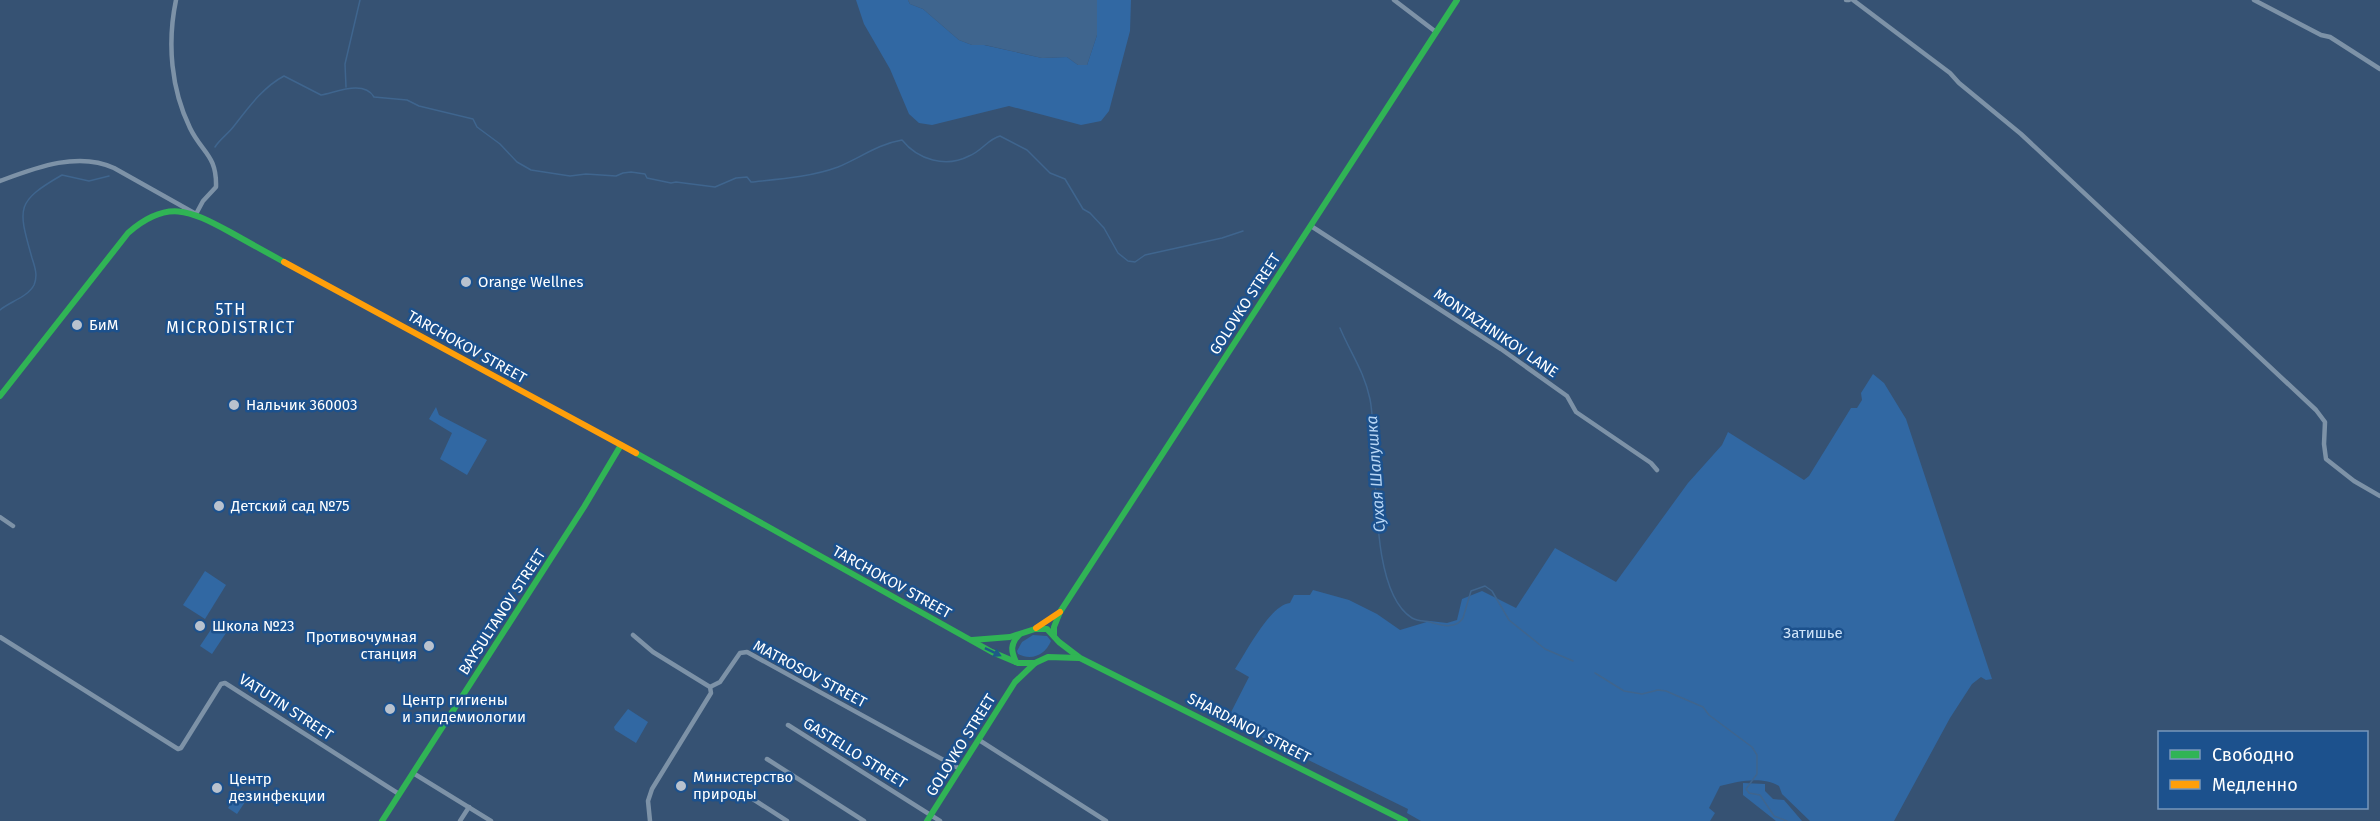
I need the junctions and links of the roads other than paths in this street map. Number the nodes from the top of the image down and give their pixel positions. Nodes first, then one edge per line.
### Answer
1 (176, 0) edge
2 (1394, 0) edge
3 (1457, 0) edge
4 (1849, 0) edge
5 (2254, 0) edge
6 (1436, 32) junction
7 (2380, 69) edge
8 (0, 181) edge
9 (196, 214) junction
10 (1311, 226) junction
11 (0, 396) edge
12 (621, 445) junction
13 (1657, 470) dead end
14 (2380, 496) edge
15 (0, 517) edge
16 (13, 526) dead end
17 (1059, 612) junction
18 (1035, 629) junction
19 (633, 635) dead end
20 (1020, 635) junction
21 (1055, 636) junction
22 (0, 637) edge
23 (972, 640) junction
24 (1048, 657) junction
25 (1080, 658) junction
26 (1017, 662) junction
27 (1035, 663) junction
28 (1015, 682) junction
29 (710, 687) junction
30 (788, 725) dead end
31 (979, 740) junction
32 (767, 759) dead end
33 (960, 769) junction
34 (413, 772) junction
35 (745, 794) dead end
36 (399, 795) junction
37 (469, 807) junction
38 (928, 818) edge
39 (382, 821) edge
40 (460, 821) edge
41 (491, 821) edge
42 (650, 821) edge
43 (787, 821) edge
44 (864, 821) edge
45 (940, 821) edge
46 (1106, 821) edge
47 (1404, 821) edge

1 - 9 street
2 - 6 street
3 - 6 main road, GOLOVKO STREET
4 - 14 street
5 - 7 street
6 - 10 main road, GOLOVKO STREET
8 - 9 street
9 - 11 main road, TARCHOKOV STREET
9 - 12 main road, TARCHOKOV STREET
10 - 13 street, MONTAZHNIKOV LANE
10 - 17 main road, GOLOVKO STREET
12 - 23 main road, TARCHOKOV STREET
12 - 34 main road, BAYSULTANOV STREET
15 - 16 street
17 - 18 main road
17 - 21 main road
18 - 20 main road
18 - 21 main road
19 - 29 street
20 - 23 main road
20 - 26 main road
21 - 24 main road
21 - 25 main road
22 - 36 street, VATUTIN STREET
23 -> 26 main road, TARCHOKOV STREET
24 - 25 main road
24 - 27 main road
25 - 47 main road, SHARDANOV STREET
26 - 27 main road
26 - 28 main road
27 - 28 main road
28 - 31 main road, GOLOVKO STREET
29 - 33 street, MATROSOV STREET
29 - 42 street
30 - 38 street, GASTELLO STREET
31 - 33 main road, GOLOVKO STREET
31 - 46 street
32 - 44 street
33 - 38 main road, GOLOVKO STREET
34 - 36 main road, BAYSULTANOV STREET
34 - 37 street
35 - 43 street
36 - 39 main road, BAYSULTANOV STREET
37 - 40 street
37 - 41 street
38 - 45 street, GASTELLO STREET

